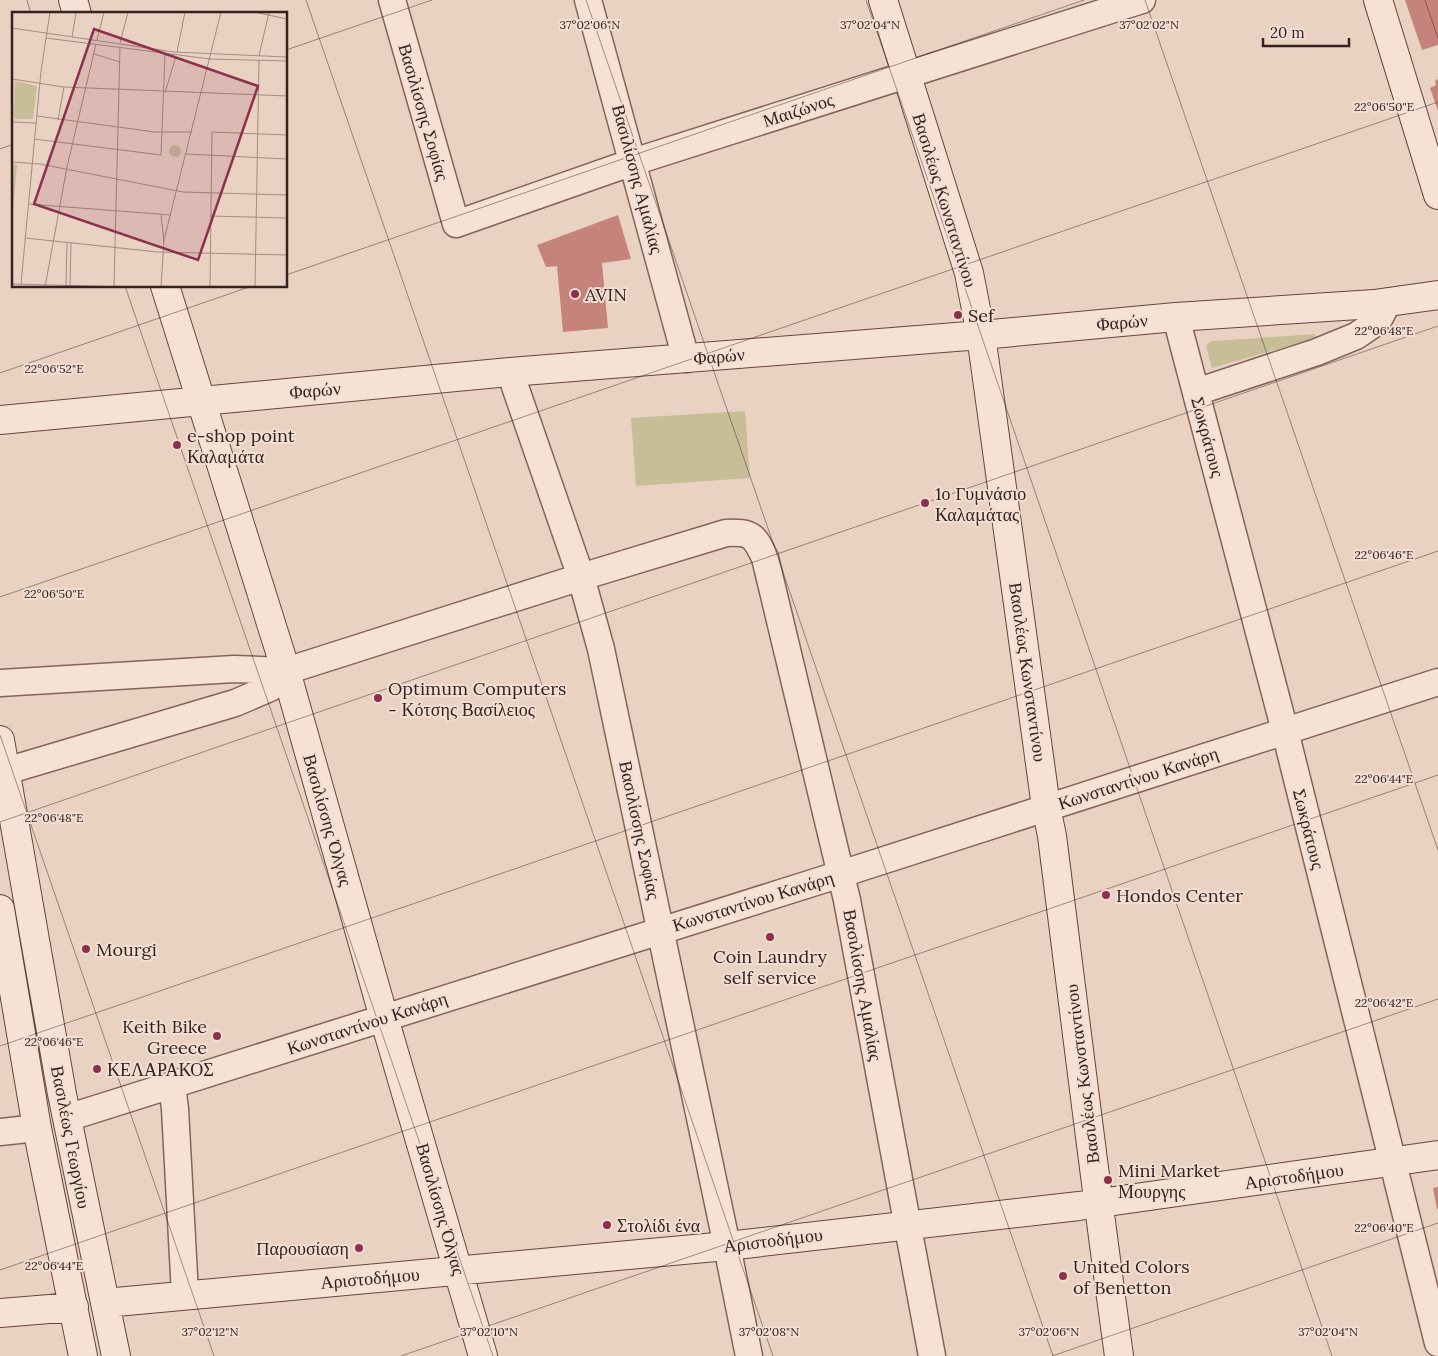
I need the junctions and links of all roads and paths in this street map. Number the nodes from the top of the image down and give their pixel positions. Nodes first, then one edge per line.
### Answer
1 (392, 0) edge
2 (588, 0) edge
3 (883, 0) edge
4 (1142, 0) edge
5 (1378, 0) edge
6 (1076, 10) edge
7 (907, 75) junction
8 (633, 162) junction
9 (1438, 195) edge
10 (456, 224) joint
11 (166, 288) edge
12 (1438, 295) edge
13 (1388, 302) junction
14 (1176, 318) junction
15 (981, 335) junction
16 (686, 358) junction
17 (510, 372) junction
18 (1196, 392) junction
19 (201, 401) junction
20 (0, 420) edge
21 (581, 577) junction
22 (286, 671) junction
23 (1438, 682) edge
24 (0, 683) edge
25 (1285, 731) junction
26 (0, 740) edge
27 (6, 771) junction
28 (1046, 807) junction
29 (842, 874) junction
30 (0, 909) edge
31 (661, 930) junction
32 (384, 1018) junction
33 (172, 1085) junction
34 (67, 1118) junction
35 (37, 1128) junction
36 (0, 1132) edge
37 (1438, 1155) edge
38 (1393, 1162) junction
39 (1098, 1203) junction
40 (907, 1224) junction
41 (727, 1246) junction
42 (459, 1270) junction
43 (185, 1294) junction
44 (105, 1303) junction
45 (74, 1307) junction
46 (0, 1313) edge
47 (1438, 1343) edge
48 (84, 1356) edge
49 (116, 1356) edge
50 (483, 1356) edge
51 (749, 1356) edge
52 (932, 1356) edge
53 (1119, 1356) edge

1 - 10 street, Βασιλίσσης Σοφίας
2 - 8 street, Βασιλίσσης Αμαλίας
3 - 7 street, Βασιλέως Κωνσταντίνου
4 - 6 street, Μαιζώνος
5 - 9 street
6 - 7 street, Μαιζώνος
7 - 8 street, Μαιζώνος
7 - 15 street, Βασιλέως Κωνσταντίνου
8 - 10 street, Μαιζώνος
8 - 16 street, Βασιλίσσης Αμαλίας
11 - 19 street, Βασιλίσσης Όλγας
12 - 13 street, Φαρών
13 - 14 street, Φαρών
13 - 18 street
14 - 15 street, Φαρών
14 - 18 street, Σωκράτους
15 - 16 street, Φαρών
15 - 28 street, Βασιλέως Κωνσταντίνου
16 - 17 street, Φαρών
17 - 19 street, Φαρών
17 - 21 street, Βασιλίσσης Σοφίας
18 - 25 street, Σωκράτους
19 - 20 street, Φαρών
19 - 22 street, Βασιλίσσης Όλγας
21 - 22 street, Βασιλίσσης Αμαλίας
21 - 29 street, Βασιλίσσης Αμαλίας
21 - 31 street, Βασιλίσσης Σοφίας
22 - 24 street
22 - 27 street
22 - 32 street, Βασιλίσσης Όλγας
23 - 25 street, Κωνσταντίνου Κανάρη
25 - 28 street, Κωνσταντίνου Κανάρη
25 - 38 street, Σωκράτους
26 - 27 street, Βασιλέως Γεωργίου
27 - 34 street, Βασιλέως Γεωργίου
28 - 29 street, Κωνσταντίνου Κανάρη
28 - 39 street, Βασιλέως Κωνσταντίνου
29 - 31 street, Κωνσταντίνου Κανάρη
29 - 40 street, Βασιλίσσης Αμαλίας
30 - 35 street, Βασιλέως Γεωργίου
31 - 32 street, Κωνσταντίνου Κανάρη
31 - 41 street, Βασιλίσσης Σοφίας
32 - 33 street, Κωνσταντίνου Κανάρη
32 - 42 street, Βασιλίσσης Όλγας
33 - 34 street, Κωνσταντίνου Κανάρη
33 - 43 street
34 - 44 street, Βασιλέως Γεωργίου
35 - 36 street
35 - 45 street, Βασιλέως Γεωργίου
37 - 38 street, Αριστοδήμου
38 - 39 street, Αριστοδήμου
38 - 47 street, Σωκράτους
39 - 40 street, Αριστοδήμου
39 - 53 street, Βασιλέως Κωνσταντίνου
40 - 41 street, Αριστοδήμου
40 - 52 street, Βασιλίσσης Αμαλίας
41 - 42 street, Αριστοδήμου
41 - 51 street, Βασιλίσσης Σοφίας
42 - 43 street, Αριστοδήμου
42 - 50 street, Βασιλίσσης Όλγας
43 - 44 street, Αριστοδήμου
44 - 49 street, Βασιλέως Γεωργίου
45 - 46 street
45 - 48 street, Βασιλέως Γεωργίου

